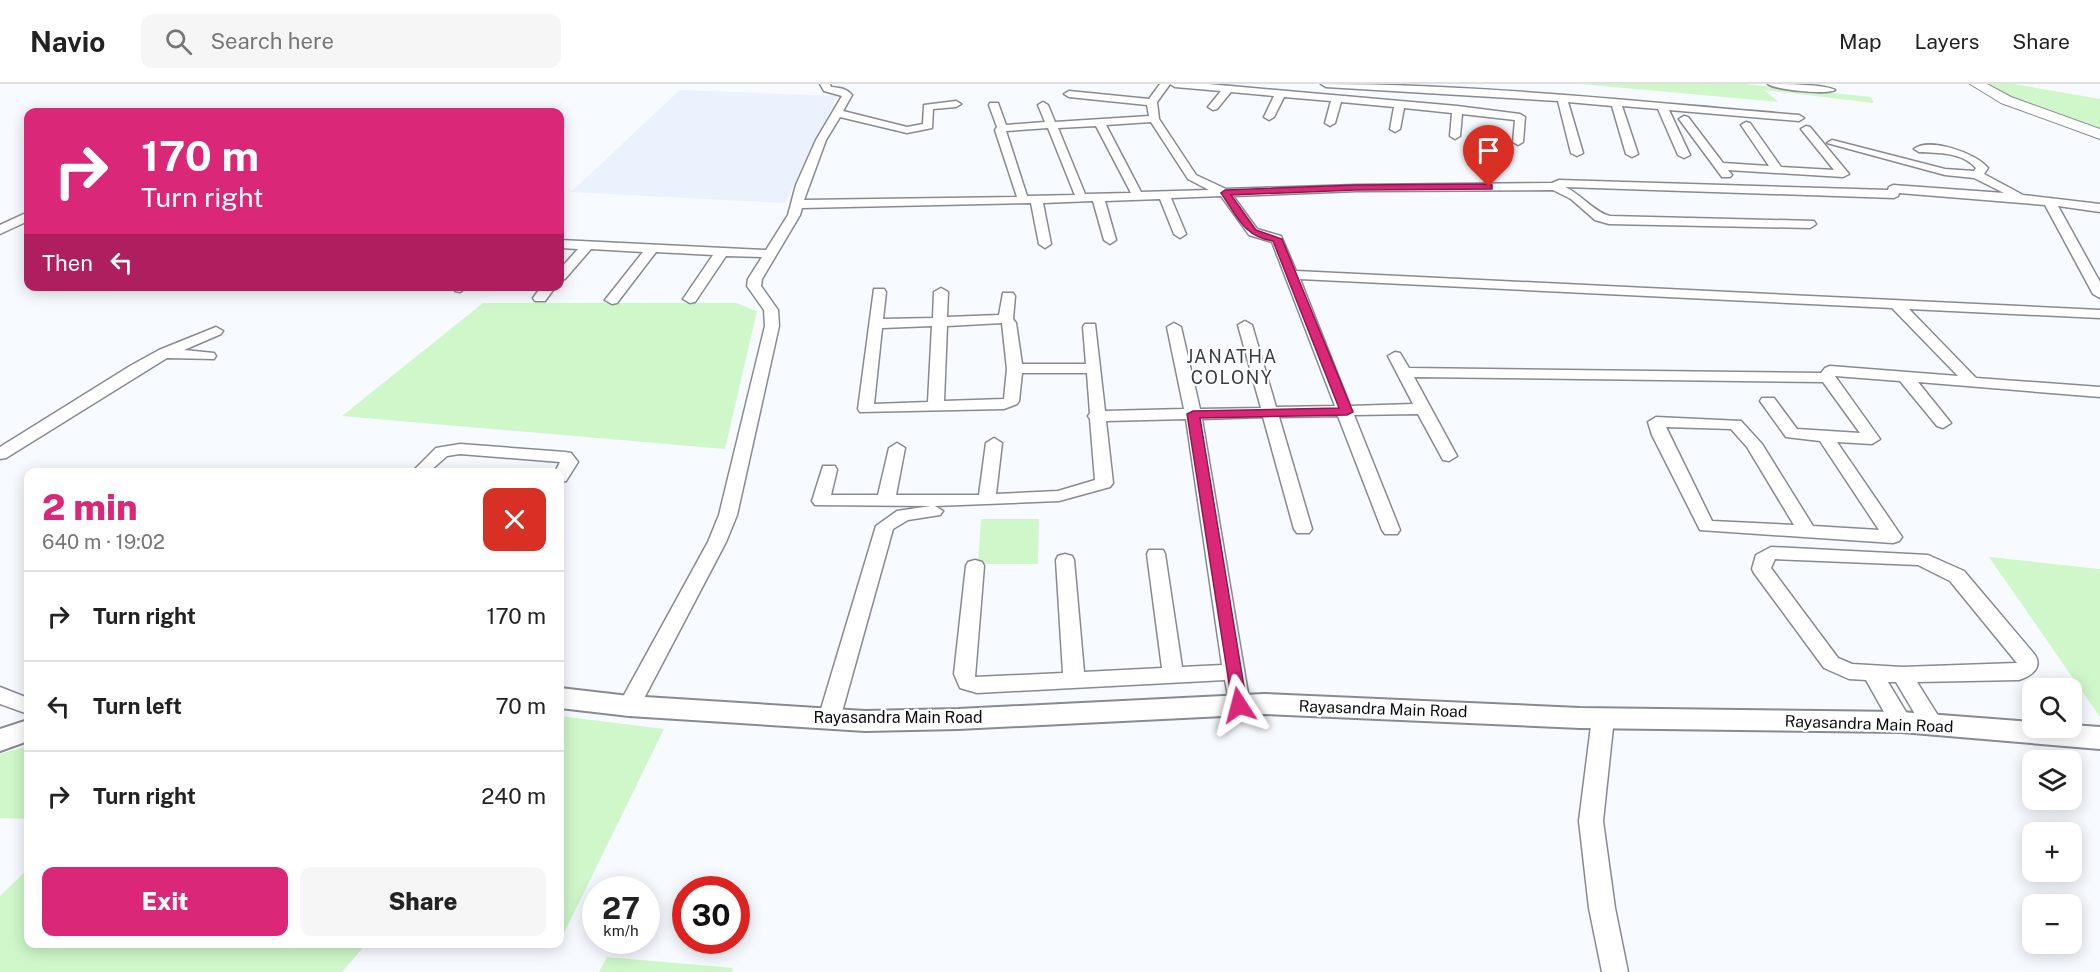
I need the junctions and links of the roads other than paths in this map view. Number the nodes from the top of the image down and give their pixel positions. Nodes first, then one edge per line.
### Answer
1 (825, 84) edge
2 (1165, 84) edge
3 (1175, 84) edge
4 (1326, 84) edge
5 (1773, 84) edge
6 (1977, 84) edge
7 (1794, 85) edge
8 (1227, 90) junction
9 (1830, 90) dead end
10 (1069, 94) dead end
11 (1280, 94) junction
12 (1562, 98) junction
13 (1337, 99) junction
14 (1152, 102) junction
15 (1616, 103) junction
16 (956, 104) dead end
17 (1400, 104) junction
18 (994, 105) dead end
19 (1043, 105) dead end
20 (1214, 106) dead end
21 (1662, 107) junction
22 (1457, 109) junction
23 (836, 113) junction
24 (1269, 117) dead end
25 (1799, 117) dead end
26 (1154, 119) junction
27 (1684, 119) dead end
28 (1100, 122) junction
29 (1330, 123) dead end
30 (1051, 124) junction
31 (1746, 125) dead end
32 (1002, 128) junction
33 (1395, 129) dead end
34 (1806, 129) dead end
35 (2100, 134) edge
36 (1455, 136) dead end
37 (1518, 142) dead end
38 (1832, 143) dead end
39 (1919, 149) dead end
40 (1577, 153) dead end
41 (1632, 154) dead end
42 (1684, 155) dead end
43 (1720, 166) junction
44 (1778, 170) junction
45 (1977, 175) junction
46 (1555, 186) junction
47 (1736, 189) junction
48 (1136, 191) dead end
49 (1080, 193) dead end
50 (1225, 193) junction
51 (1022, 195) dead end
52 (1164, 195) junction
53 (1098, 197) junction
54 (2022, 198) junction
55 (1036, 200) junction
56 (2049, 201) junction
57 (797, 204) junction
58 (2100, 208) edge
59 (24, 218) edge
60 (1810, 224) dead end
61 (0, 230) edge
62 (1180, 234) dead end
63 (1110, 240) dead end
64 (564, 244) edge
65 (1045, 244) dead end
66 (588, 245) junction
67 (653, 248) junction
68 (722, 252) junction
69 (770, 254) junction
70 (564, 272) edge
71 (1291, 275) junction
72 (546, 291) edge
73 (879, 292) dead end
74 (941, 292) dead end
75 (2100, 294) edge
76 (1008, 296) dead end
77 (540, 298) dead end
78 (612, 300) dead end
79 (690, 300) dead end
80 (1896, 304) junction
81 (2100, 314) edge
82 (1006, 320) junction
83 (940, 322) junction
84 (876, 324) junction
85 (1245, 325) dead end
86 (1090, 327) dead end
87 (1174, 327) dead end
88 (216, 331) dead end
89 (164, 353) junction
90 (209, 356) dead end
91 (1395, 356) dead end
92 (1093, 368) junction
93 (1015, 369) junction
94 (1404, 372) junction
95 (1905, 377) junction
96 (1827, 378) junction
97 (1972, 382) junction
98 (2098, 394) edge
99 (1768, 401) dead end
100 (936, 406) junction
101 (1423, 409) junction
102 (1347, 412) junction
103 (1270, 413) junction
104 (1193, 414) junction
105 (1096, 416) junction
106 (1943, 423) dead end
107 (1826, 437) junction
108 (994, 442) dead end
109 (897, 448) dead end
110 (0, 454) edge
111 (1449, 456) dead end
112 (424, 468) edge
113 (829, 470) dead end
114 (564, 471) edge
115 (886, 500) junction
116 (987, 500) junction
117 (957, 510) dead end
118 (1304, 529) dead end
119 (1391, 530) dead end
120 (1807, 532) junction
121 (1156, 554) dead end
122 (1065, 560) dead end
123 (975, 566) dead end
124 (1233, 672) junction
125 (1872, 673) junction
126 (1173, 675) junction
127 (1902, 675) junction
128 (1074, 680) junction
129 (0, 695) edge
130 (564, 698) edge
131 (24, 704) edge
132 (1239, 705) junction
133 (629, 706) junction
134 (1602, 718) junction
135 (829, 719) junction
136 (1901, 722) junction
137 (1933, 725) junction
138 (24, 732) edge
139 (2100, 738) edge
140 (0, 740) edge
141 (1615, 972) edge

1 - 23 street
2 - 14 street
3 - 8 street
4 - 12 street
5 - 7 street
6 - 35 main road
7 - 9 street
8 - 11 street
8 - 20 street
10 - 14 street
11 - 13 street
11 - 24 street
12 - 15 street
12 - 40 street
13 - 17 street
13 - 29 street
14 - 26 street
15 - 21 street
15 - 41 street
16 - 23 street
17 - 22 street
17 - 33 street
18 - 32 street
19 - 30 street
21 - 25 street
21 - 42 street
22 - 36 street
22 - 37 street
23 - 57 street
26 - 28 street
26 - 50 street
27 - 43 street
28 - 30 street
28 - 48 street
30 - 32 street
30 - 49 street
31 - 44 street
32 - 51 street
34 - 44 street
38 - 45 street
39 - 45 street
43 - 44 street
43 - 47 street
45 - 54 street
46 - 47 street
46 - 50 street
46 - 60 street
47 - 54 street
50 - 52 street
50 - 71 street
52 - 53 street
52 - 62 street
53 - 55 street
53 - 63 street
54 - 56 street
55 - 57 street
55 - 65 street
56 - 58 street
56 - 75 street
57 - 69 street
59 - 61 street
64 - 66 street
66 - 67 street
66 - 70 street
67 - 68 street
67 - 78 street
68 - 69 street
68 - 79 street
69 - 133 street
71 - 80 street
71 - 102 street
72 - 77 street
73 - 84 street
74 - 83 street
76 - 82 street
80 - 81 street
80 - 97 street
82 - 83 street
82 - 93 street
83 - 84 street
83 - 100 street
84 - 100 street
85 - 103 street
86 - 92 street
87 - 104 street
88 - 89 street
89 - 90 street
89 - 110 street
91 - 94 street
92 - 93 street
92 - 105 street
93 - 100 street
94 - 96 street
94 - 101 street
95 - 96 street
95 - 97 street
95 - 106 street
96 - 107 street
97 - 98 street
99 - 107 street
101 - 102 street
101 - 111 street
102 - 103 street
102 - 119 street
103 - 104 street
103 - 118 street
104 - 105 street
104 - 124 street
105 - 116 street
107 - 120 street
108 - 116 street
109 - 115 street
112 - 114 street
113 - 115 street
115 - 116 street
117 - 135 street
120 - 120 street
121 - 126 street
122 - 128 street
123 - 128 street
124 - 126 street
124 - 132 street
125 - 127 street
125 - 127 street
125 - 136 street
126 - 128 street
127 - 137 street
129 - 131 street
130 - 133 street, Rayasandra Main Road
132 - 134 street, Rayasandra Main Road
132 - 135 street, Rayasandra Main Road
133 - 135 street, Rayasandra Main Road
134 - 136 street, Rayasandra Main Road
134 - 141 street
136 - 137 street, Rayasandra Main Road
137 - 139 street, Rayasandra Main Road
138 - 140 street

